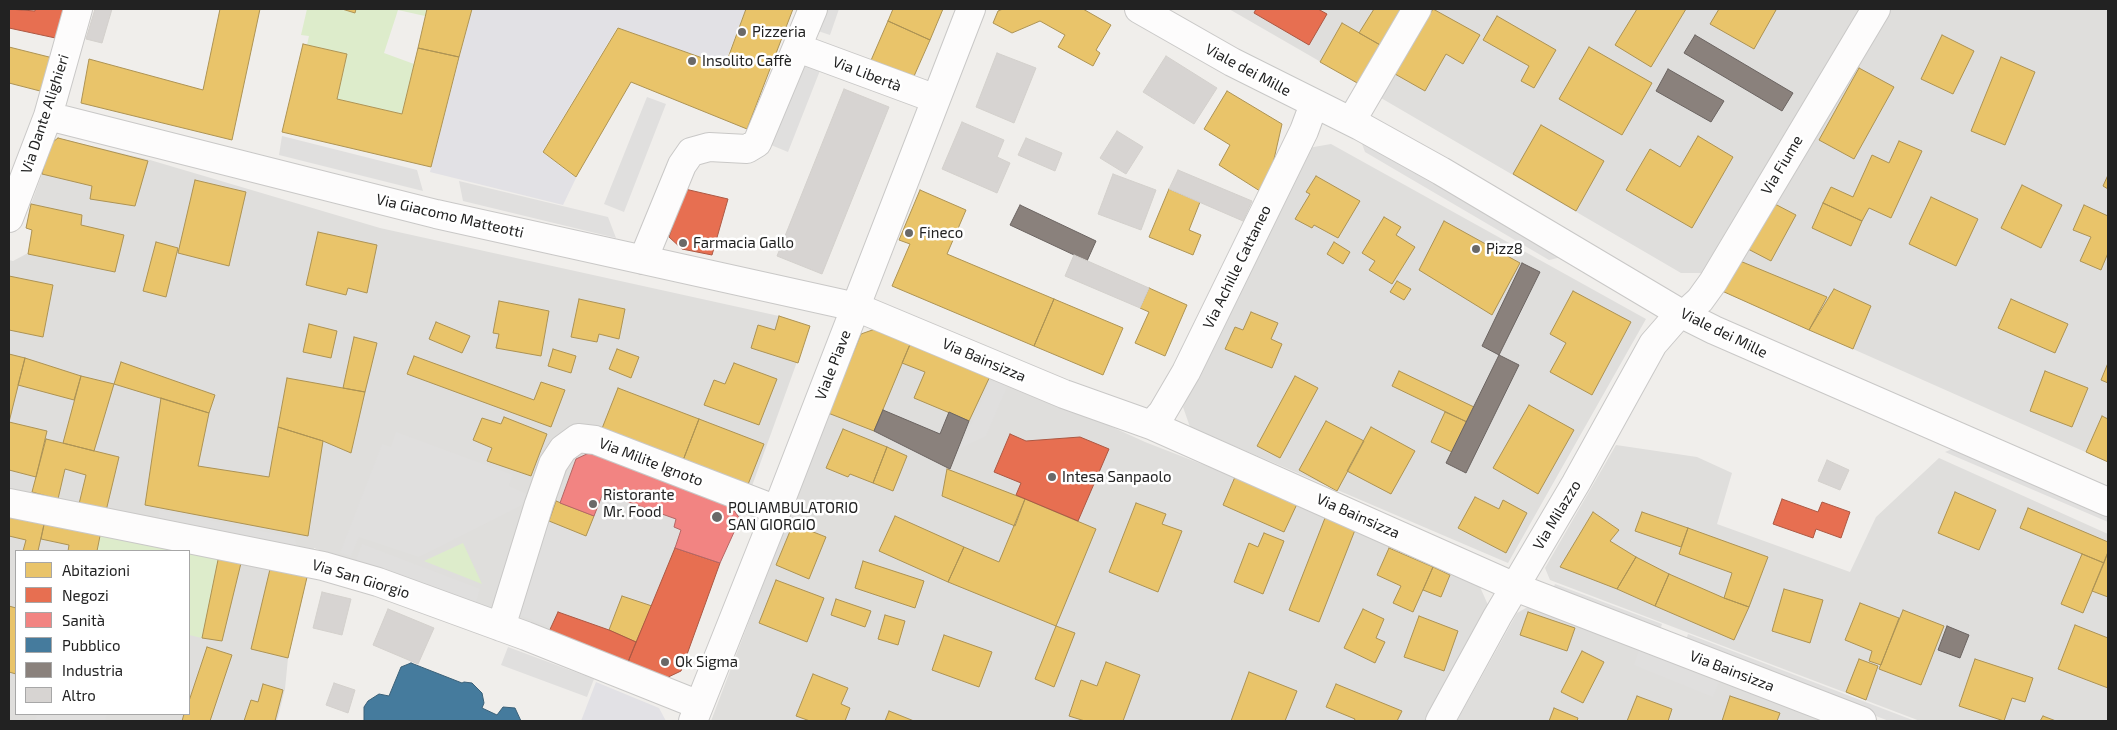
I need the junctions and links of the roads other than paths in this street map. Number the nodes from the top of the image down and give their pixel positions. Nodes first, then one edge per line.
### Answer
1 (78, 9) edge
2 (813, 9) edge
3 (971, 9) edge
4 (1139, 9) edge
5 (1175, 9) edge
6 (1417, 9) edge
7 (1876, 9) edge
8 (798, 48) junction
9 (936, 99) junction
10 (1314, 104) junction
11 (48, 116) junction
12 (1356, 123) junction
13 (9, 218) edge
14 (643, 260) junction
15 (856, 307) junction
16 (1680, 313) junction
17 (1151, 425) junction
18 (9, 502) edge
19 (2108, 502) edge
20 (777, 510) junction
21 (1515, 586) junction
22 (501, 627) junction
23 (696, 713) edge
24 (1440, 721) edge
25 (1862, 721) edge

1 - 11 street, Via Dante Alighieri
2 - 8 street
3 - 9 street, Viale Piave
4 - 10 street, Viale dei Mille
5 - 12 street, Viale dei Mille
6 - 12 street
7 - 16 street, Via Fiume
8 - 9 street, Via Libertà
8 - 14 street
9 - 15 street, Viale Piave
10 - 12 street, Viale dei Mille
10 - 17 street, Via Achille Cattaneo
11 - 13 street, Via Dante Alighieri
11 - 14 street, Via Giacomo Matteotti
12 - 16 street, Viale dei Mille
14 - 15 street, Via Giacomo Matteotti
15 - 17 street, Via Bainsizza
15 - 20 street, Viale Piave
16 - 19 street, Viale dei Mille
16 - 21 street, Via Milazzo
17 - 21 street, Via Bainsizza
18 - 22 street, Via San Giorgio
20 - 22 street, Via Milite Ignoto
20 - 23 street, Viale Piave
21 - 24 street, Via Milazzo
21 - 25 street, Via Bainsizza
22 - 23 street, Via San Giorgio

